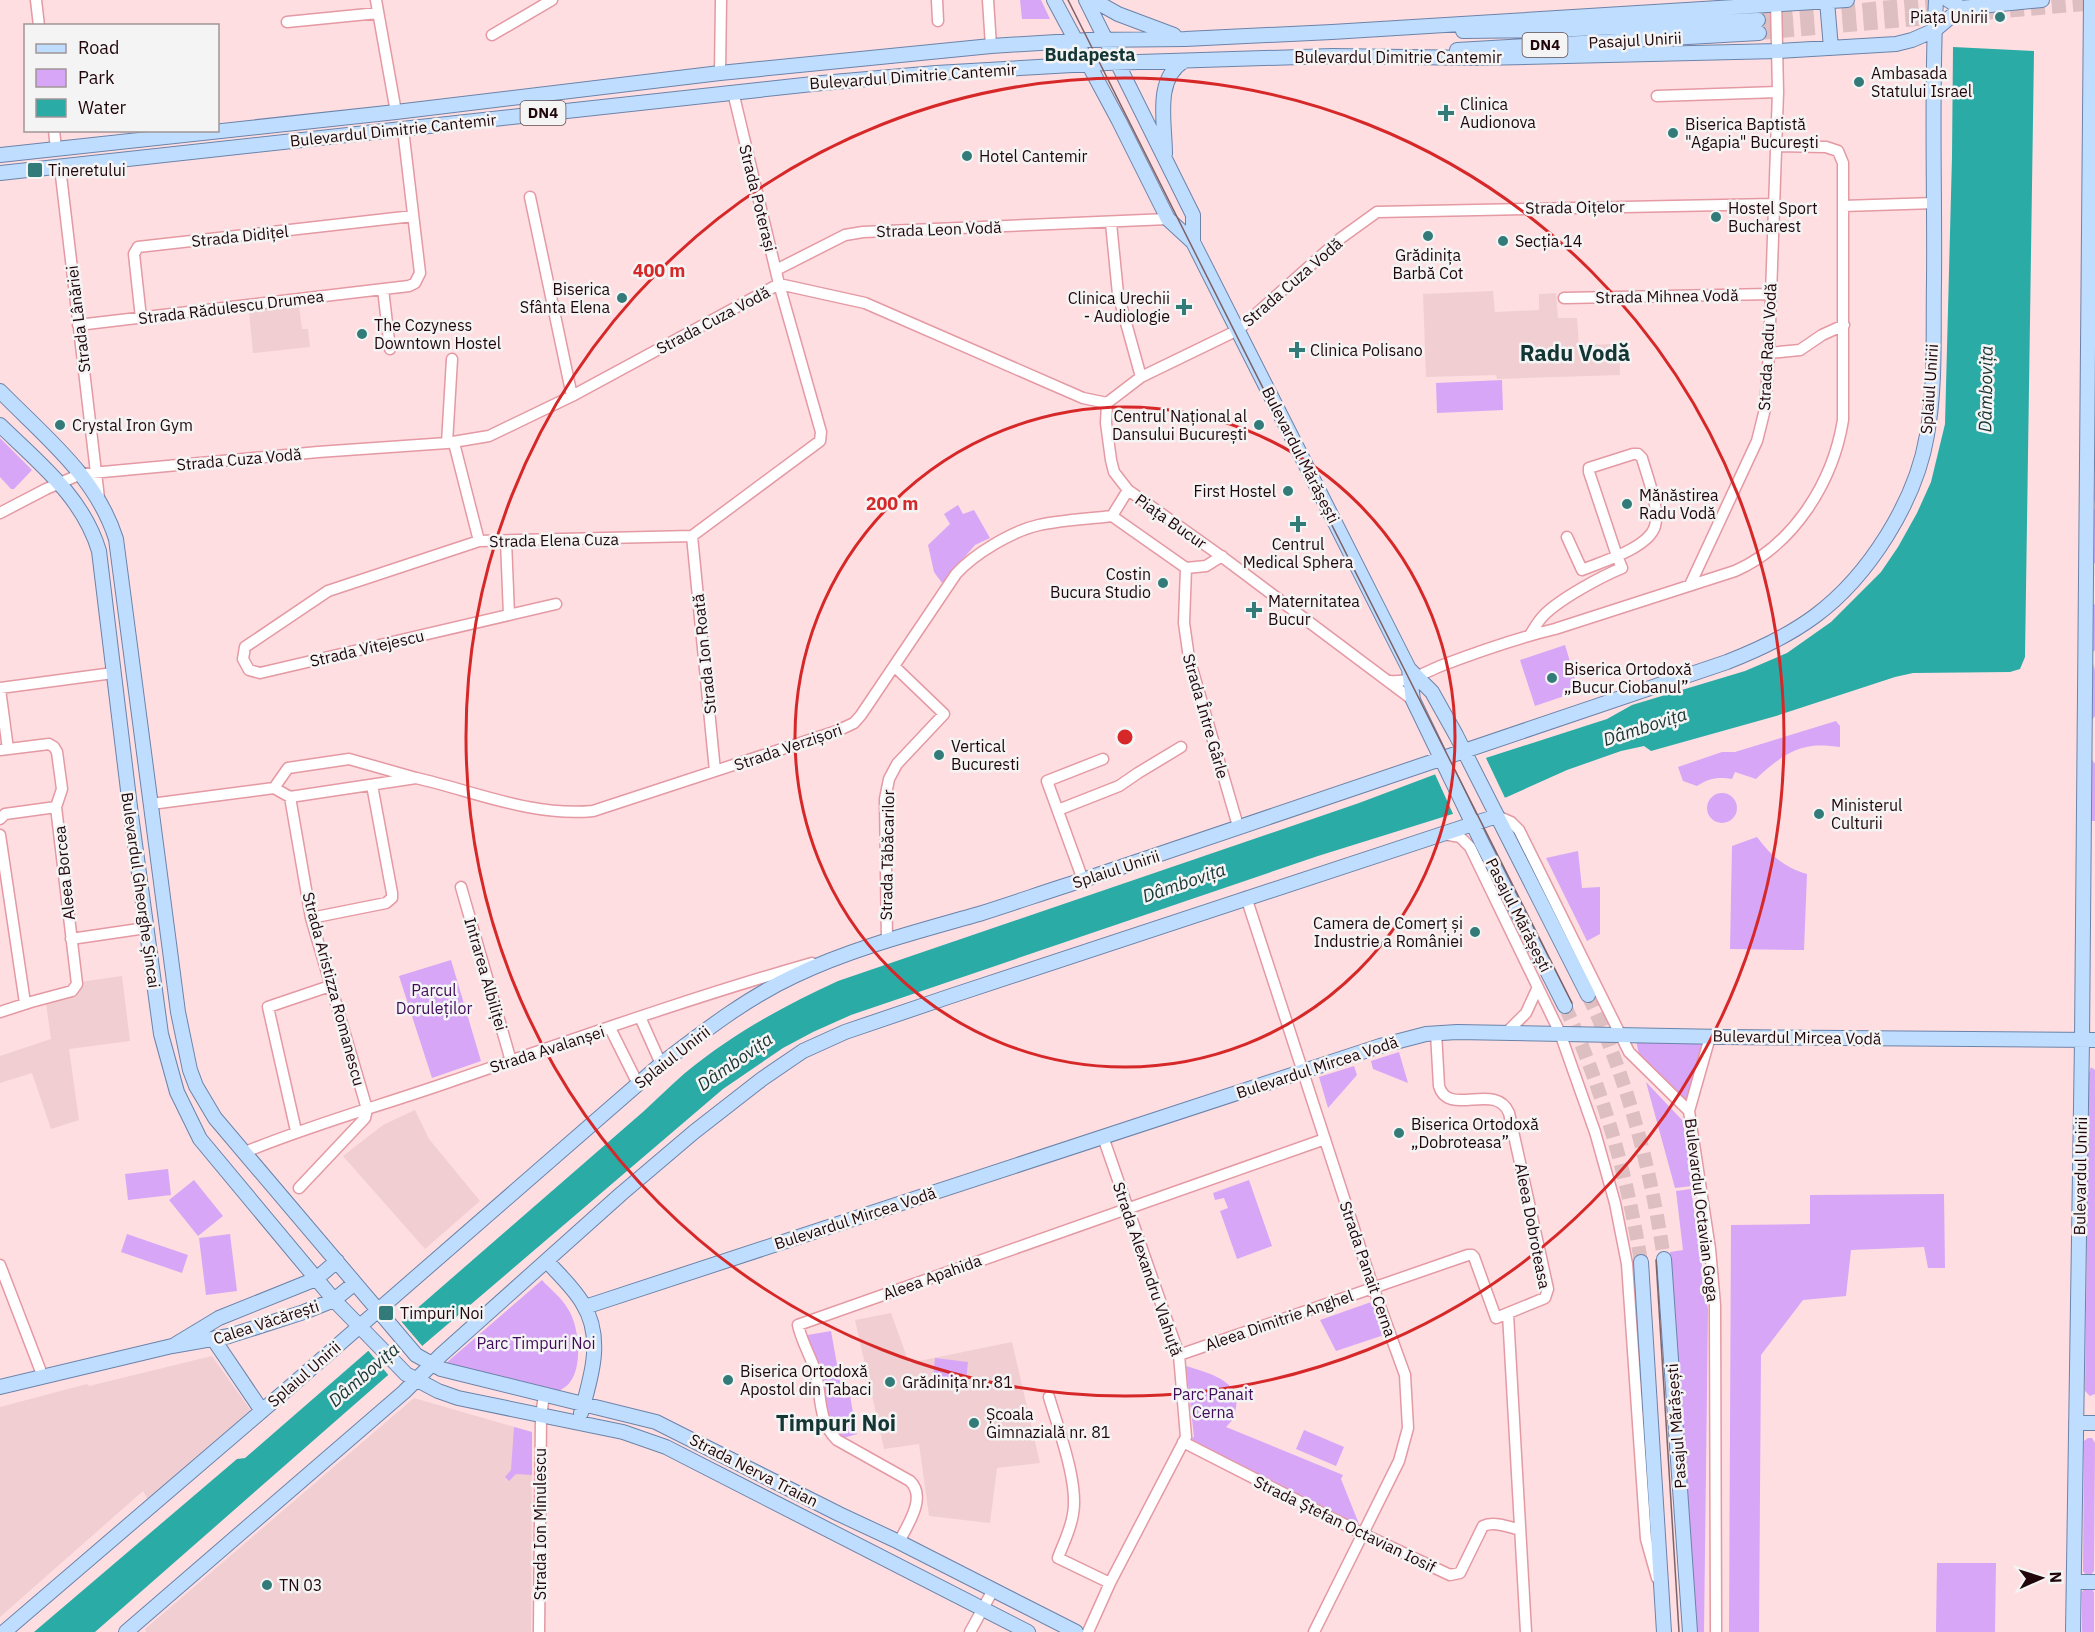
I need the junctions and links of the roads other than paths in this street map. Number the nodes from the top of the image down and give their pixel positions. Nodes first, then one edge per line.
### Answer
1 (36, 0) edge
2 (376, 0) edge
3 (552, 0) edge
4 (721, 0) edge
5 (937, 0) edge
6 (988, 0) edge
7 (1054, 0) edge
8 (1086, 0) edge
9 (1093, 0) edge
10 (1847, 0) edge
11 (1936, 0) edge
12 (1948, 0) edge
13 (2042, 0) edge
14 (2091, 0) edge
15 (1827, 1) edge
16 (1776, 2) edge
17 (1656, 6) edge
18 (1961, 8) junction
19 (378, 13) junction
20 (938, 21) dead end
21 (287, 22) dead end
22 (39, 24) edge
23 (1935, 30) junction
24 (1332, 32) junction
25 (492, 35) dead end
26 (1106, 39) junction
27 (1185, 39) junction
28 (1075, 40) junction
29 (991, 46) junction
30 (1831, 48) junction
31 (1778, 51) junction
32 (1332, 56) junction
33 (1184, 61) junction
34 (1118, 63) junction
35 (1088, 64) junction
36 (720, 73) junction
37 (733, 92) junction
38 (1778, 92) junction
39 (1657, 96) dead end
40 (396, 112) junction
41 (403, 129) junction
42 (219, 131) edge
43 (54, 132) edge
44 (212, 132) edge
45 (1776, 146) junction
46 (56, 149) junction
47 (0, 155) edge
48 (1165, 156) junction
49 (60, 167) junction
50 (0, 173) edge
51 (530, 197) dead end
52 (1935, 203) junction
53 (1774, 204) junction
54 (1843, 206) junction
55 (1377, 212) joint
56 (413, 216) junction
57 (1168, 219) junction
58 (1111, 223) junction
59 (1193, 242) junction
60 (776, 270) junction
61 (779, 284) junction
62 (383, 289) junction
63 (1771, 294) junction
64 (1564, 298) dead end
65 (141, 318) junction
66 (78, 324) junction
67 (1844, 325) junction
68 (1238, 330) junction
69 (390, 349) dead end
70 (1769, 353) junction
71 (452, 359) dead end
72 (1141, 377) junction
73 (0, 391) edge
74 (572, 396) junction
75 (1107, 403) junction
76 (0, 425) edge
77 (450, 443) junction
78 (96, 472) junction
79 (81, 474) junction
80 (59, 483) junction
81 (1128, 490) junction
82 (99, 499) junction
83 (0, 513) edge
84 (1112, 516) junction
85 (692, 536) junction
86 (1567, 537) dead end
87 (506, 541) junction
88 (479, 542) junction
89 (1222, 556) junction
90 (1617, 556) junction
91 (1186, 568) junction
92 (1690, 585) junction
93 (556, 604) dead end
94 (509, 615) junction
95 (1530, 635) junction
96 (245, 647) joint
97 (895, 667) junction
98 (113, 673) junction
99 (1412, 675) junction
100 (1390, 681) junction
101 (0, 689) edge
102 (1413, 700) junction
103 (1181, 747) dead end
104 (4, 750) edge
105 (1466, 755) junction
106 (1103, 759) dead end
107 (1443, 763) junction
108 (715, 771) junction
109 (416, 778) junction
110 (372, 785) junction
111 (274, 788) junction
112 (290, 797) junction
113 (151, 804) junction
114 (56, 807) junction
115 (1058, 810) junction
116 (1495, 811) junction
117 (1470, 818) junction
118 (0, 819) edge
119 (1238, 826) junction
120 (1443, 834) junction
121 (0, 835) edge
122 (1470, 847) junction
123 (1083, 880) junction
124 (461, 887) dead end
125 (1246, 897) junction
126 (311, 918) junction
127 (146, 928) junction
128 (71, 939) junction
129 (887, 940) junction
130 (854, 951) junction
131 (330, 986) junction
132 (1537, 989) junction
133 (1588, 995) tunnel mouth
134 (25, 1003) junction
135 (1565, 1006) tunnel mouth
136 (0, 1012) edge
137 (640, 1017) junction
138 (610, 1028) junction
139 (1507, 1032) junction
140 (1436, 1033) junction
141 (1560, 1033) junction
142 (1621, 1035) junction
143 (1710, 1037) junction
144 (2088, 1040) edge
145 (510, 1061) junction
146 (661, 1064) junction
147 (1302, 1071) junction
148 (638, 1084) junction
149 (367, 1109) junction
150 (1689, 1111) junction
151 (296, 1131) junction
152 (1103, 1137) junction
153 (1325, 1139) junction
154 (243, 1153) junction
155 (299, 1188) dead end
156 (1127, 1208) junction
157 (1664, 1259) tunnel mouth
158 (337, 1261) junction
159 (547, 1261) junction
160 (1641, 1262) tunnel mouth
161 (0, 1265) edge
162 (316, 1279) junction
163 (355, 1283) junction
164 (1373, 1287) junction
165 (334, 1300) junction
166 (585, 1307) junction
167 (377, 1310) junction
168 (1508, 1314) junction
169 (388, 1324) joint
170 (360, 1326) junction
171 (372, 1339) joint
172 (214, 1340) junction
173 (172, 1346) junction
174 (1179, 1355) junction
175 (431, 1365) junction
176 (43, 1377) junction
177 (416, 1380) junction
178 (0, 1387) edge
179 (544, 1395) junction
180 (1049, 1397) dead end
181 (583, 1404) junction
182 (262, 1411) junction
183 (541, 1416) junction
184 (2076, 1423) junction
185 (2095, 1423) edge
186 (578, 1424) junction
187 (1183, 1442) junction
188 (1520, 1530) junction
189 (1363, 1534) junction
190 (899, 1542) junction
191 (2074, 1582) junction
192 (2095, 1582) edge
193 (1110, 1583) junction
194 (993, 1590) junction
195 (1662, 1595) junction
196 (983, 1609) junction
197 (4, 1632) edge
198 (126, 1632) edge
199 (539, 1632) edge
200 (970, 1632) edge
201 (1028, 1632) edge
202 (1076, 1632) edge
203 (1088, 1632) edge
204 (1314, 1632) edge
205 (1526, 1632) edge
206 (1664, 1632) edge
207 (1690, 1632) edge
208 (1716, 1632) edge
209 (2073, 1632) edge

1 - 22 street
2 - 19 street
3 - 25 street
4 - 36 street
5 - 20 street
6 - 29 street
7 - 28 main road, Bulevardul Mărășești
8 - 26 main road, Bulevardul Mărășești
9 - 27 main road
10 - 15 main road, Bulevardul Dimitrie Cantemir
11 - 23 main road
12 - 18 main road
13 - 18 main road
14 - 144 main road, Bulevardul Unirii
15 - 16 main road, Bulevardul Dimitrie Cantemir
15 - 30 main road
16 - 17 main road, Bulevardul Dimitrie Cantemir
16 - 31 street, Strada Radu Vodă
17 - 24 main road, Bulevardul Dimitrie Cantemir
18 - 23 main road
19 - 21 street
19 - 40 street
23 - 30 main road, Bulevardul Dimitrie Cantemir
23 - 52 main road, Splaiul Unirii
24 - 27 main road, Bulevardul Dimitrie Cantemir / DN4
24 - 32 main road, Pasajul Unirii / DN4
26 - 27 main road, Bulevardul Dimitrie Cantemir / DN4
26 - 28 main road, Bulevardul Dimitrie Cantemir / DN4
26 - 34 main road, Bulevardul Mărășești
28 - 29 main road, Bulevardul Dimitrie Cantemir / DN4
28 - 35 main road, Bulevardul Mărășești
29 - 36 main road, Bulevardul Dimitrie Cantemir / DN4
30 - 31 main road, Bulevardul Dimitrie Cantemir
31 - 32 main road, Bulevardul Dimitrie Cantemir
31 - 38 street, Strada Radu Vodă
32 - 33 main road, Bulevardul Dimitrie Cantemir / DN4
33 - 34 main road, Bulevardul Dimitrie Cantemir / DN4
33 - 48 main road
34 - 35 main road, Bulevardul Dimitrie Cantemir / DN4
34 - 48 main road, Bulevardul Mărășești
35 - 37 main road, Bulevardul Dimitrie Cantemir / DN4
35 - 57 main road, Bulevardul Mărășești
36 - 40 main road, Bulevardul Dimitrie Cantemir / DN4
37 - 41 main road, Bulevardul Dimitrie Cantemir / DN4
37 - 60 street, Strada Poterași
38 - 39 street
38 - 45 street, Strada Radu Vodă
40 - 42 main road, Bulevardul Dimitrie Cantemir / DN4
41 - 49 main road, Bulevardul Dimitrie Cantemir / DN4
41 - 56 street, Strada Rădulescu Drumea
43 - 46 street
44 - 46 main road, Bulevardul Dimitrie Cantemir / DN4
45 - 53 street, Strada Radu Vodă
45 - 54 street
46 - 47 main road, Bulevardul Dimitrie Cantemir / DN4
48 - 59 main road, Bulevardul Mărășești
49 - 50 main road, Bulevardul Dimitrie Cantemir / DN4
49 - 66 street, Strada Lânăriei
51 - 74 street
52 - 54 street
52 - 105 main road, Splaiul Unirii
53 - 55 street, Strada Oițelor
53 - 63 street, Strada Radu Vodă
54 - 67 street
55 - 68 street, Strada Cuza Vodă
56 - 62 street, Strada Rădulescu Drumea
56 - 65 street, Strada Didițel
57 - 58 street, Strada Leon Vodă
57 - 59 main road, Bulevardul Mărășești
58 - 60 street, Strada Leon Vodă
58 - 72 street
59 - 68 main road, Bulevardul Mărășești
60 - 61 street, Strada Poterași
61 - 74 street, Strada Cuza Vodă
61 - 75 street, Strada Cuza Vodă
61 - 85 street, Strada Poterași
62 - 65 street, Strada Rădulescu Drumea
62 - 69 street
63 - 64 street, Strada Mihnea Vodă
63 - 70 street, Strada Radu Vodă
65 - 66 street, Strada Rădulescu Drumea
66 - 78 street, Strada Lânăriei
67 - 70 street
67 - 92 street
68 - 72 street, Strada Cuza Vodă
68 - 99 main road, Bulevardul Mărășești
70 - 92 street, Strada Radu Vodă
71 - 77 street
72 - 75 street, Strada Cuza Vodă
73 - 79 main road, Bulevardul Gheorghe Șincai
74 - 77 street, Strada Cuza Vodă
75 - 81 street
76 - 80 main road, Bulevardul Gheorghe Șincai
77 - 78 street, Strada Cuza Vodă
77 - 88 street
78 - 79 street, Strada Cuza Vodă
78 - 82 street, Bulevardul Gheorghe Șincai
79 - 80 street, Strada Cuza Vodă
79 - 82 main road, Bulevardul Gheorghe Șincai
80 - 83 street, Strada Cuza Vodă
80 - 98 main road, Bulevardul Gheorghe Șincai
81 - 84 street, Piața Bucur
81 - 89 street, Piața Bucur
82 - 113 main road, Bulevardul Gheorghe Șincai
84 - 91 street, Piața Bucur
84 - 97 street, Strada Verzișori
85 - 87 street, Strada Elena Cuza
85 - 108 street, Strada Ion Roată
86 - 90 street
87 - 88 street, Strada Elena Cuza
87 - 94 street
88 - 96 street, Strada Elena Cuza
89 - 91 street, Piața Bucur
89 - 100 street
90 - 90 street
90 - 95 street
91 - 119 street, Strada Între Gârle
92 - 95 street
93 - 94 street, Strada Vitejescu
94 - 96 street, Strada Vitejescu
95 - 99 street
97 - 108 street, Strada Verzișori
97 - 129 street, Strada Tăbăcarilor
98 - 101 street
98 - 127 main road, Bulevardul Gheorghe Șincai
99 - 100 street
99 - 102 main road, Bulevardul Mărășești
99 - 105 main road, Bulevardul Mărășești
100 - 102 street
101 - 104 street, Aleea Borcea
102 - 107 main road, Bulevardul Mărășești
103 - 115 street
104 - 114 street, Aleea Borcea
105 - 107 main road, Splaiul Unirii
105 - 116 main road, Pasajul Mărășești
106 - 115 street
107 - 117 main road, Pasajul Mărășești
107 - 119 main road, Splaiul Unirii
108 - 109 street, Strada Verzișori
109 - 110 street, Strada Verzișori
109 - 111 street, Strada Verzișori
110 - 112 street, Strada Verzișori
110 - 126 street
111 - 112 street
111 - 113 street
112 - 126 street, Strada Aristizza Romanescu
113 - 154 main road, Bulevardul Gheorghe Șincai
114 - 118 street, Aleea Borcea
114 - 128 street, Aleea Borcea
115 - 123 street
116 - 117 main road
116 - 133 main road, Pasajul Mărășești
116 - 142 street, Bulevardul Octavian Goga
117 - 120 main road
117 - 122 street
117 - 135 main road, Pasajul Mărășești
119 - 123 main road, Splaiul Unirii
120 - 122 street
120 - 125 main road
121 - 134 street
122 - 132 street
123 - 129 main road, Splaiul Unirii
124 - 145 street, Intrarea Albiliței
125 - 147 street, Strada Panait Cerna
125 - 159 main road
126 - 131 street, Strada Aristizza Romanescu
127 - 128 street, Aleea Borcea
127 - 162 main road, Bulevardul Gheorghe Șincai
128 - 134 street, Aleea Borcea
129 - 130 main road, Splaiul Unirii
130 - 137 street, Strada Avalanșei
130 - 146 main road, Splaiul Unirii
131 - 149 street, Strada Aristizza Romanescu
131 - 151 street
132 - 139 street
132 - 141 street
134 - 136 street, Aleea Borcea
137 - 138 street, Strada Avalanșei
137 - 146 street
138 - 145 street, Strada Avalanșei
138 - 148 street
139 - 140 main road, Bulevardul Mircea Vodă
139 - 141 main road, Bulevardul Mircea Vodă
140 - 147 main road, Bulevardul Mircea Vodă
140 - 168 street, Aleea Dobroteasa
141 - 142 main road, Bulevardul Mircea Vodă
141 - 195 street
142 - 143 main road, Bulevardul Mircea Vodă
142 - 150 street, Bulevardul Octavian Goga
143 - 144 main road, Bulevardul Mircea Vodă
143 - 150 street
144 - 184 main road, Bulevardul Unirii
145 - 149 street, Strada Avalanșei
146 - 148 main road, Splaiul Unirii
147 - 152 main road, Bulevardul Mircea Vodă
147 - 153 street, Strada Panait Cerna
148 - 167 main road, Splaiul Unirii
149 - 151 street, Strada Avalanșei
149 - 155 street
150 - 208 street, Bulevardul Octavian Goga
151 - 154 street, Strada Avalanșei
152 - 156 street, Strada Alexandru Vlahuță
152 - 166 main road, Bulevardul Mircea Vodă
153 - 156 street, Aleea Apahida
153 - 164 street, Strada Panait Cerna
154 - 158 main road, Bulevardul Gheorghe Șincai
156 - 174 street, Strada Alexandru Vlahuță
156 - 190 street, Aleea Apahida
157 - 207 main road, Pasajul Mărășești
158 - 162 main road, Calea Văcărești
158 - 163 main road, Bulevardul Gheorghe Șincai
159 - 166 main road
159 - 175 main road
160 - 195 main road, Pasajul Mărășești
161 - 176 street
162 - 165 main road, Bulevardul Gheorghe Șincai
162 - 173 main road, Calea Văcărești
163 - 165 main road, Calea Văcărești
163 - 167 main road, Bulevardul Gheorghe Șincai
164 - 168 street, Aleea Dimitrie Anghel
164 - 174 street, Aleea Dimitrie Anghel
164 - 189 street, Strada Panait Cerna
165 - 170 main road, Bulevardul Gheorghe Șincai
165 - 172 main road, Calea Văcărești
166 - 181 main road
167 - 169 main road, Bulevardul Gheorghe Șincai
167 - 170 main road, Splaiul Unirii
168 - 188 street
169 - 175 main road, Strada Nerva Traian
170 - 171 main road, Bulevardul Gheorghe Șincai
170 - 182 main road, Splaiul Unirii
171 - 177 main road, Strada Nerva Traian
172 - 173 main road, Calea Văcărești
172 - 182 main road
173 - 176 main road, Calea Văcărești
174 - 187 street, Strada Alexandru Vlahuță
175 - 177 main road
175 - 179 main road, Strada Nerva Traian
176 - 178 main road, Calea Văcărești
177 - 183 main road, Strada Nerva Traian
177 - 198 main road
179 - 181 main road, Strada Nerva Traian
179 - 183 street, Strada Ion Minulescu
180 - 193 street
181 - 186 main road
181 - 190 main road, Strada Nerva Traian
182 - 197 main road, Splaiul Unirii
183 - 186 main road, Strada Nerva Traian
183 - 199 street, Strada Ion Minulescu
184 - 185 main road
184 - 191 main road, Bulevardul Unirii
186 - 196 main road, Strada Nerva Traian
187 - 189 street, Strada Ștefan Octavian Iosif
187 - 193 street, Strada Alexandru Vlahuță
188 - 189 street, Strada Ștefan Octavian Iosif
188 - 205 street
189 - 204 street, Strada Panait Cerna
190 - 194 main road, Strada Nerva Traian
191 - 192 main road
191 - 209 main road, Bulevardul Unirii
193 - 203 street, Strada Alexandru Vlahuță
194 - 196 street
194 - 202 main road, Strada Nerva Traian
195 - 206 main road
196 - 200 street
196 - 201 main road, Strada Nerva Traian

